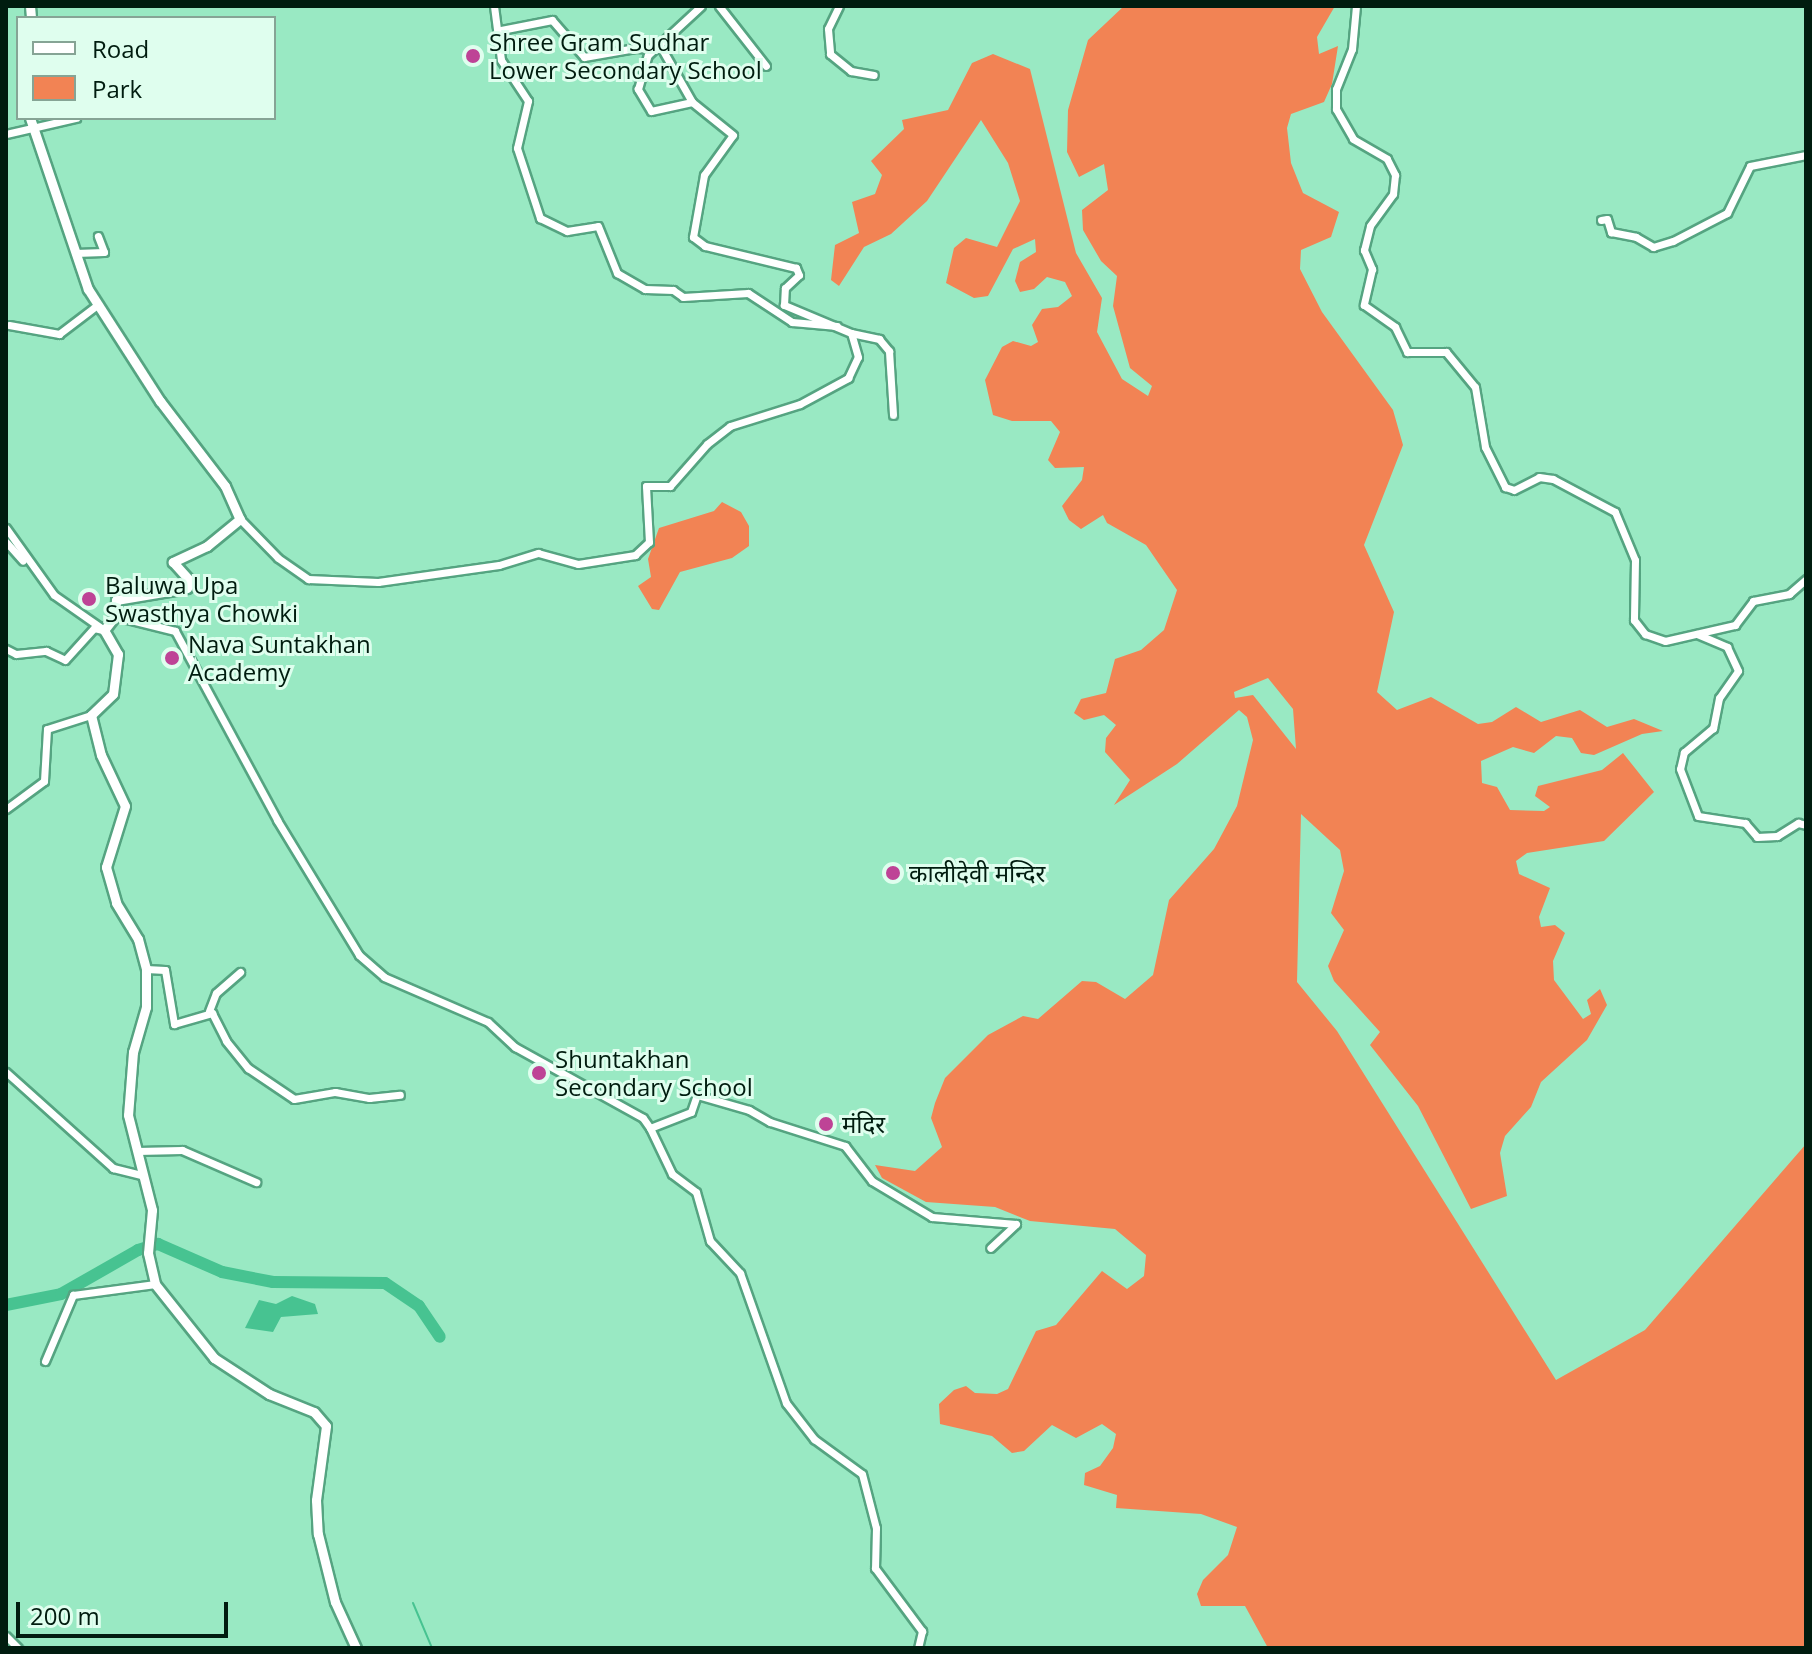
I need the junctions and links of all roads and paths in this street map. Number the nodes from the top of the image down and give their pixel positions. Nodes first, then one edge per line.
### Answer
1 (494, 6) edge
2 (701, 6) edge
3 (719, 6) edge
4 (839, 6) edge
5 (1356, 6) edge
6 (501, 30) junction
7 (655, 50) junction
8 (766, 66) dead end
9 (874, 75) dead end
10 (692, 102) junction
11 (30, 120) edge
12 (69, 120) edge
13 (33, 130) junction
14 (6, 134) edge
15 (1806, 155) edge
16 (1601, 220) dead end
17 (98, 236) dead end
18 (75, 253) junction
19 (97, 305) junction
20 (9, 325) dead end
21 (843, 326) junction
22 (851, 333) junction
23 (893, 415) dead end
24 (240, 519) junction
25 (6, 528) edge
26 (6, 542) edge
27 (34, 569) junction
28 (1806, 579) edge
29 (115, 616) junction
30 (104, 630) junction
31 (1687, 634) junction
32 (6, 649) edge
33 (91, 715) junction
34 (6, 809) edge
35 (1806, 825) edge
36 (146, 969) junction
37 (240, 972) dead end
38 (209, 1011) junction
39 (6, 1072) edge
40 (400, 1095) dead end
41 (650, 1128) junction
42 (137, 1151) junction
43 (142, 1175) junction
44 (256, 1182) dead end
45 (990, 1248) dead end
46 (155, 1284) junction
47 (45, 1361) dead end
48 (6, 1636) edge
49 (18, 1648) edge
50 (356, 1648) edge
51 (918, 1648) edge

1 - 6 street
2 - 7 street
3 - 8 street
4 - 9 street
5 - 31 street
6 - 7 street
6 - 21 street
7 - 10 street
7 - 10 street
10 - 21 street
11 - 13 street
12 - 13 street
13 - 14 street
13 - 18 street
15 - 16 street
17 - 18 street
18 - 19 street
19 - 20 street
19 - 24 street
21 - 22 street
22 - 23 street
22 - 24 street
24 - 29 street
25 - 27 street
26 - 27 street
27 - 30 street
28 - 31 street
29 - 30 street
29 - 41 street
30 - 32 street
30 - 33 street
31 - 35 street
33 - 34 street
33 - 36 street
36 - 38 street
36 - 42 street
37 - 38 street
38 - 40 street
39 - 43 street
41 - 45 street
41 - 51 street
42 - 43 street
42 - 44 street
43 - 46 street
46 - 47 street
46 - 50 street
48 - 49 street

